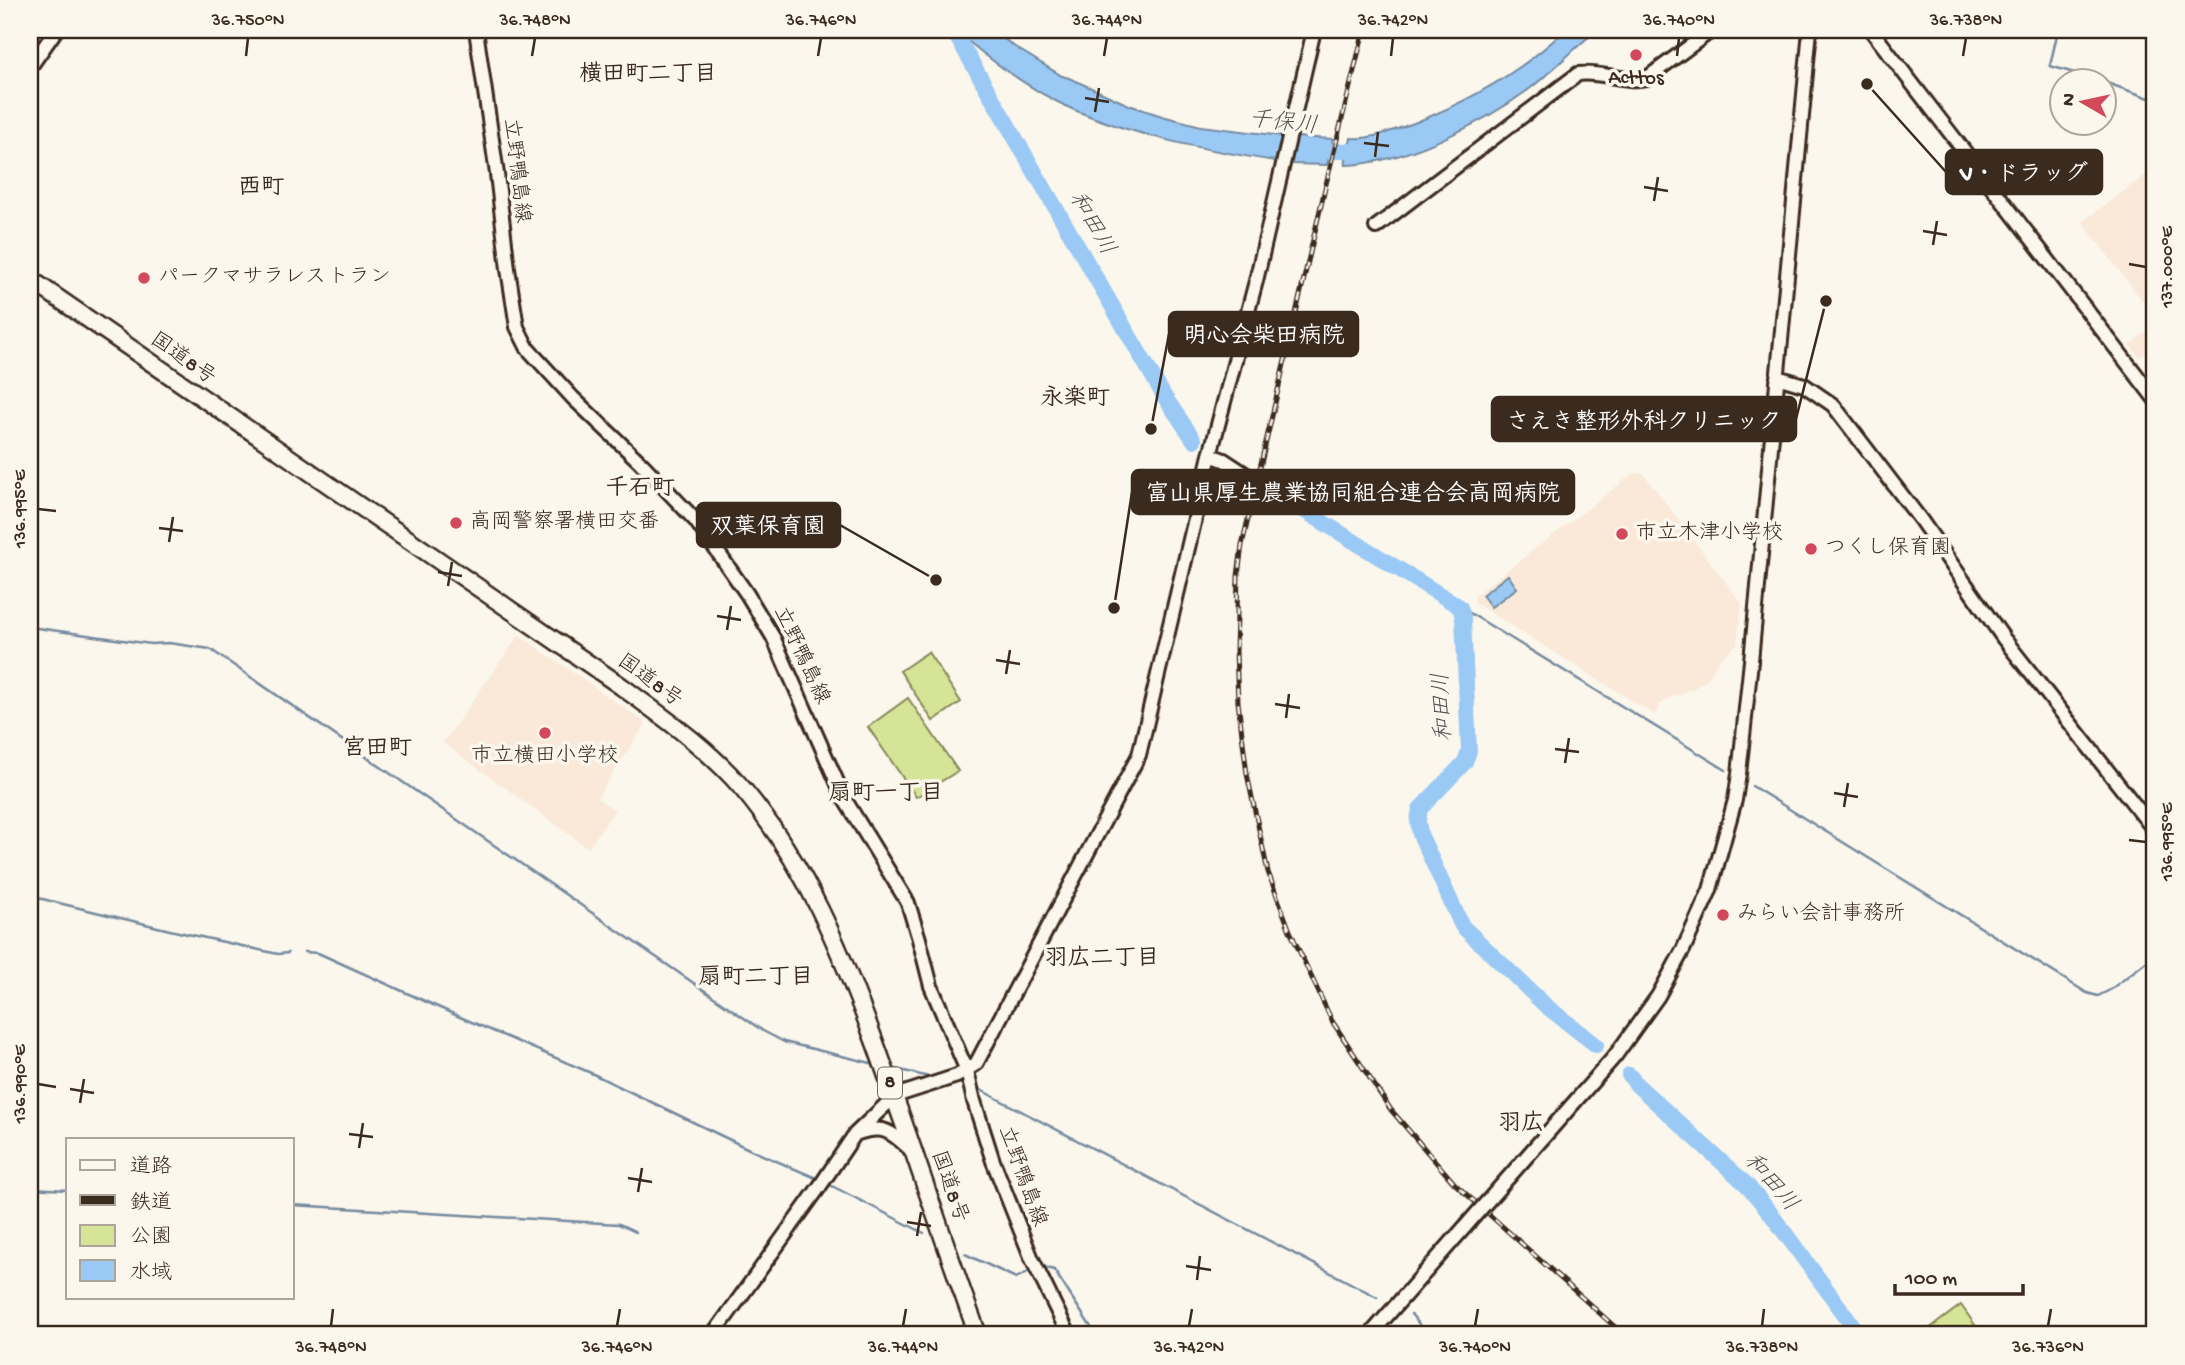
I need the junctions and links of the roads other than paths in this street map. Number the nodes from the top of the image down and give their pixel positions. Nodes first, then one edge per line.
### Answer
1 (56, 30) edge
2 (476, 30) edge
3 (1314, 30) edge
4 (1712, 30) edge
5 (1810, 30) edge
6 (1871, 30) edge
7 (30, 67) edge
8 (1376, 227) dead end
9 (30, 279) edge
10 (1777, 377) junction
11 (2155, 399) edge
12 (1210, 455) junction
13 (1275, 499) dead end
14 (2155, 831) edge
15 (967, 1071) junction
16 (895, 1096) junction
17 (855, 1135) junction
18 (914, 1153) junction
19 (713, 1335) edge
20 (978, 1335) edge
21 (1069, 1335) edge
22 (1370, 1335) edge

1 - 7 street
2 - 15 street, 立野鴨島線
3 - 12 street
4 - 8 street
5 - 10 street
6 - 11 street
9 - 16 highway, 国道8号 / 8
10 - 14 street
10 - 22 street, bridge
12 - 13 street
12 - 15 street
15 - 16 street
15 - 21 street, 立野鴨島線
16 - 17 street
16 - 18 highway, 国道8号 / 8
17 - 18 street
17 - 19 street
18 - 20 highway, 国道8号 / 8

